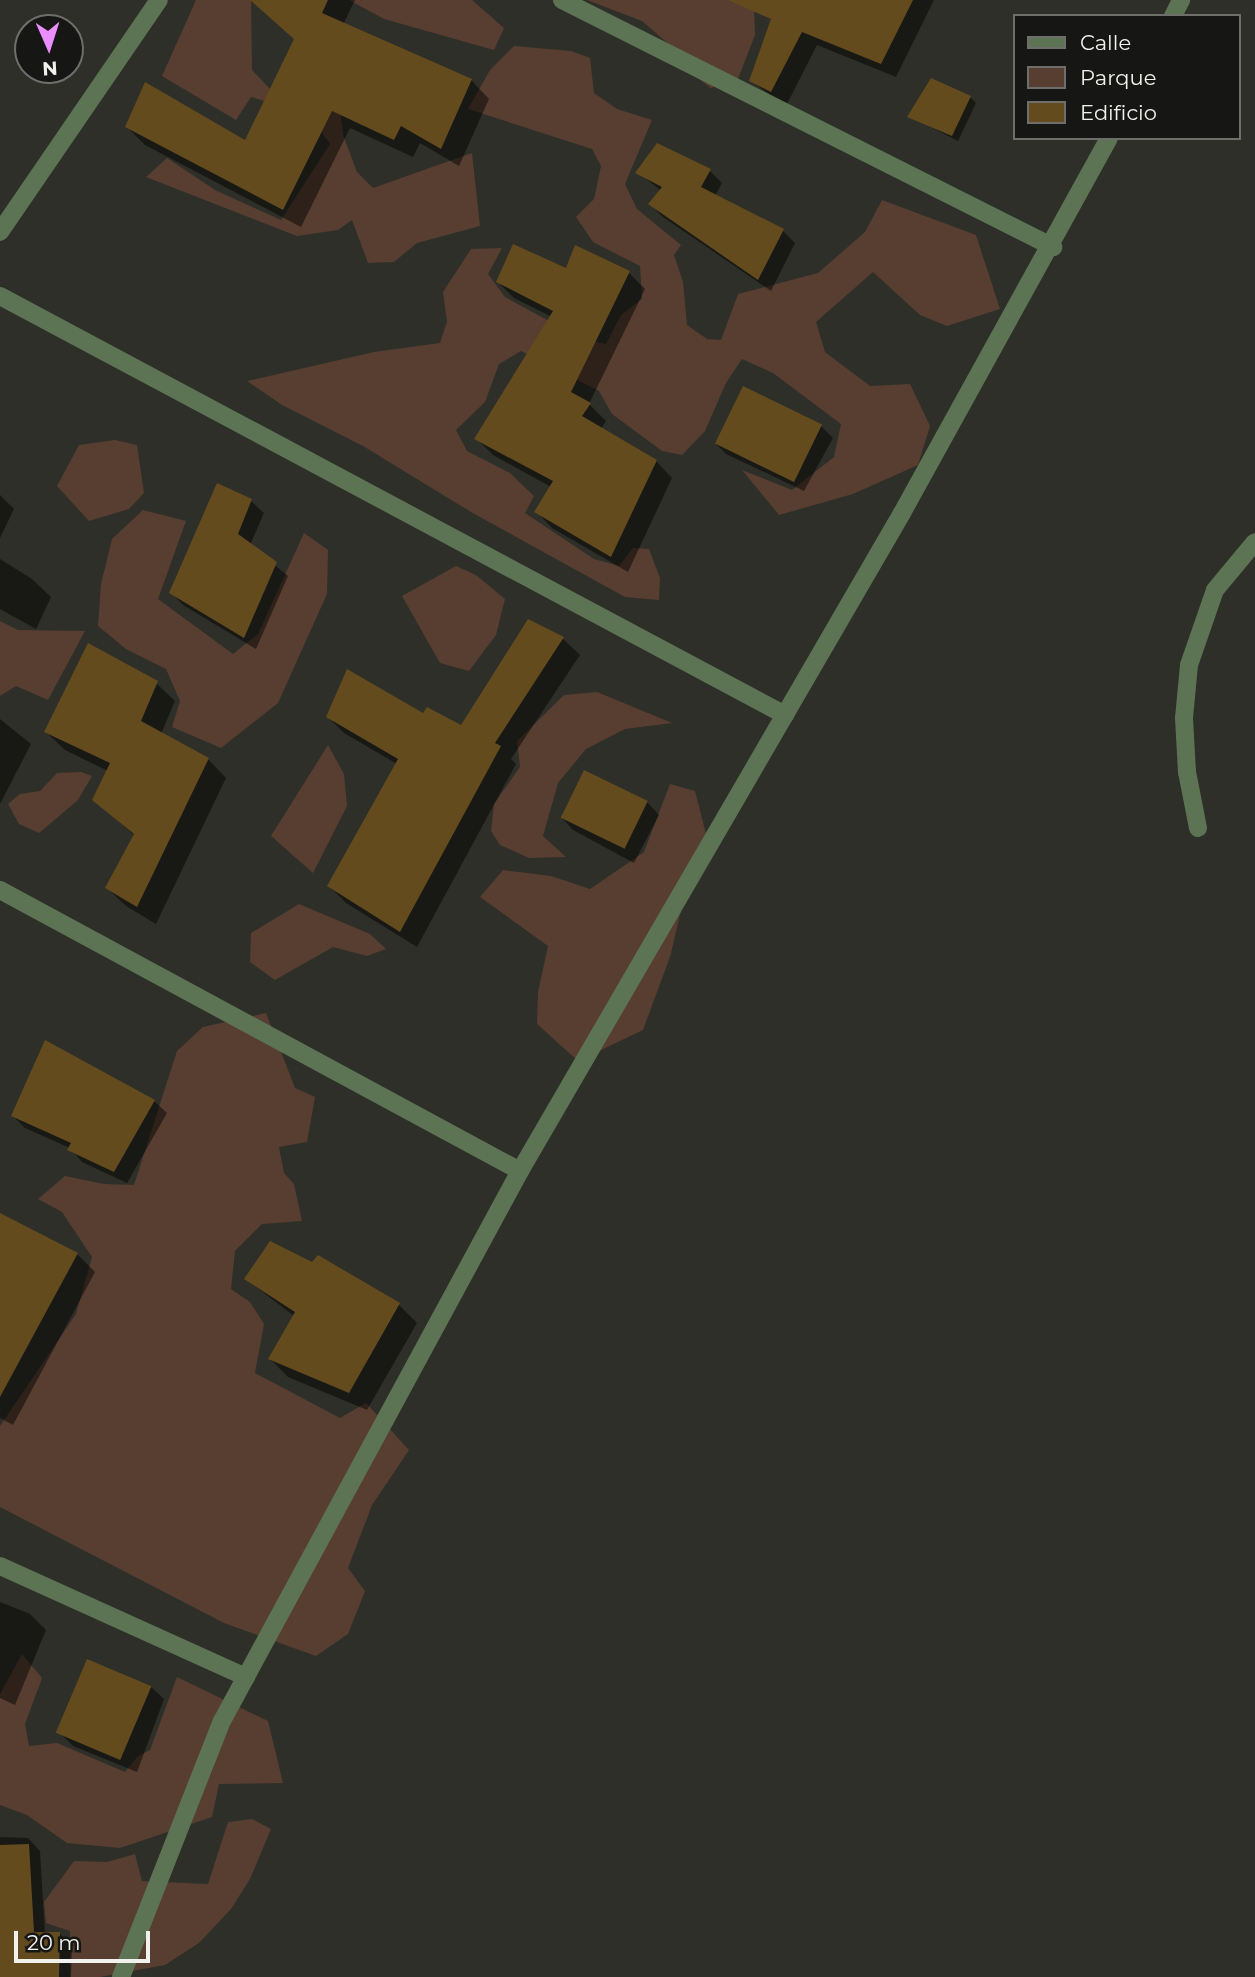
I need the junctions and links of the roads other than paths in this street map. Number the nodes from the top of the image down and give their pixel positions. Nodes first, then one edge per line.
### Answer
1 (159, 0) edge
2 (562, 0) edge
3 (1108, 140) edge
4 (0, 232) edge
5 (1053, 247) junction
6 (0, 296) edge
7 (1255, 542) edge
8 (785, 715) junction
9 (1198, 828) dead end
10 (0, 890) edge
11 (520, 1171) junction
12 (0, 1566) edge
13 (246, 1677) junction
14 (121, 1977) edge

1 - 4 street
2 - 5 street
3 - 5 street
5 - 8 street
6 - 8 street
7 - 9 street
8 - 11 street
10 - 11 street
11 - 13 street
12 - 13 street
13 - 14 street

